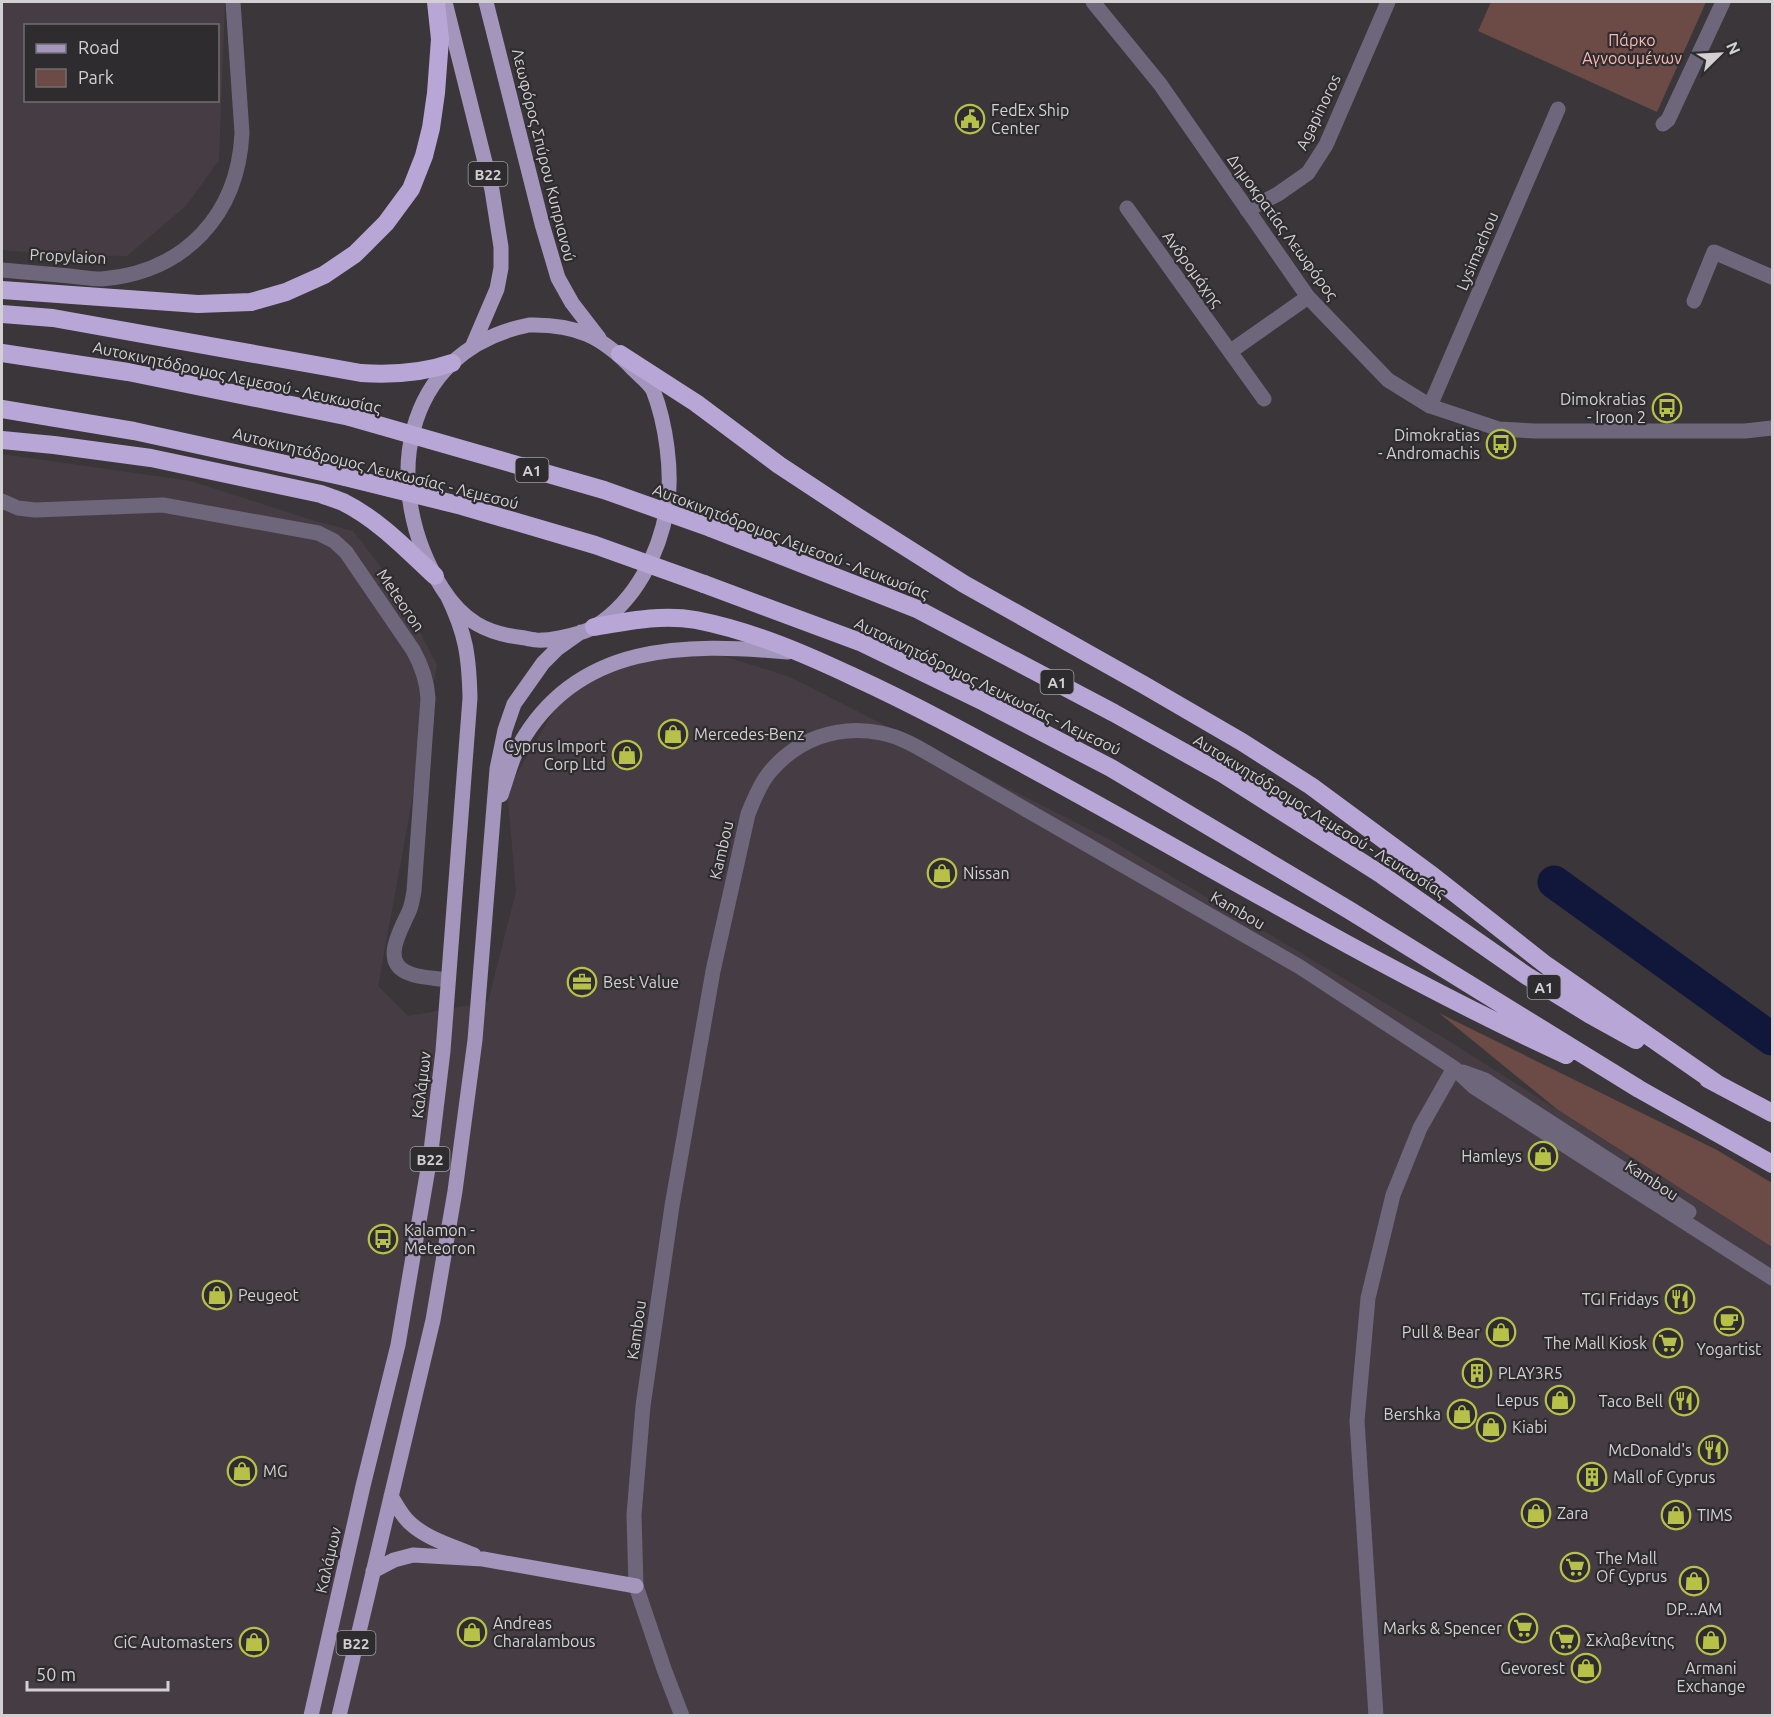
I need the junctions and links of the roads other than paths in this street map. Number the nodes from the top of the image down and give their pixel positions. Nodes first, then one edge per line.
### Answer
1 (233, 2) edge
2 (436, 2) edge
3 (445, 2) edge
4 (486, 2) edge
5 (1093, 2) edge
6 (1388, 2) edge
7 (1723, 2) edge
8 (1558, 109) dead end
9 (1663, 124) dead end
10 (1126, 208) dead end
11 (1247, 210) junction
12 (2, 270) edge
13 (1773, 277) edge
14 (2, 290) edge
15 (1308, 297) junction
16 (1694, 302) dead end
17 (2, 314) edge
18 (600, 341) junction
19 (473, 345) junction
20 (1231, 351) junction
21 (2, 353) edge
22 (620, 354) junction
23 (452, 363) junction
24 (1264, 399) dead end
25 (1430, 406) junction
26 (2, 410) edge
27 (1773, 428) edge
28 (2, 440) edge
29 (2, 501) edge
30 (435, 576) junction
31 (447, 595) junction
32 (588, 630) junction
33 (803, 653) junction
34 (494, 815) junction
35 (448, 980) junction
36 (1454, 1068) junction
37 (1716, 1083) junction
38 (1639, 1089) junction
39 (1773, 1113) edge
40 (1773, 1164) edge
41 (1773, 1267) edge
42 (1773, 1278) edge
43 (391, 1496) junction
44 (483, 1559) junction
45 (373, 1571) junction
46 (636, 1586) junction
47 (310, 1716) edge
48 (339, 1716) edge
49 (682, 1716) edge
50 (1376, 1716) edge

1 - 12 street, Propylaion
2 - 14 highway
3 - 19 main road, B22
4 - 18 main road, Λεωφόρος Σπύρου Κυπριανού / B22
5 - 11 street, Δημοκρατίας Λεωφόρος
6 - 11 street, Agapinoros
7 - 9 street
8 - 25 street, Lysimachou
10 - 20 street, Ανδρομάχης
11 - 15 street, Δημοκρατίας Λεωφόρος
13 - 16 street
15 - 20 street
15 - 25 street, Δημοκρατίας Λεωφόρος
17 - 23 highway
18 - 19 main road, B22
18 - 22 main road, B22
19 - 23 main road, B22
20 - 24 street, Ανδρομάχης
21 - 37 highway, Αυτοκινητόδρομος Λεμεσού - Λευκωσίας / A1, bridge
22 - 32 main road, B22
22 - 37 highway
23 - 30 main road, B22
25 - 27 street, Δημοκρατίας Λεωφόρος
26 - 38 highway, Αυτοκινητόδρομος Λευκωσίας - Λεμεσού / A1, bridge
28 - 30 highway
29 - 35 street, Meteoron
30 - 31 main road, B22
31 - 32 main road, B22
31 - 35 main road, Καλάμων / B22
32 - 33 highway
32 - 34 main road, B22
33 - 34 main road
33 - 38 highway
34 - 43 main road, B22
35 - 47 main road, Καλάμων / B22
36 - 41 street, Kambou
36 - 42 street, Kambou
36 - 46 street, Kambou
36 - 50 street
37 - 39 highway, Αυτοκινητόδρομος Λεμεσού - Λευκωσίας / A1
38 - 40 highway, Αυτοκινητόδρομος Λευκωσίας - Λεμεσού / A1
43 - 44 main road
43 - 45 main road, B22
44 - 45 main road
44 - 46 main road
45 - 48 main road, B22
46 - 49 street, Kambou

